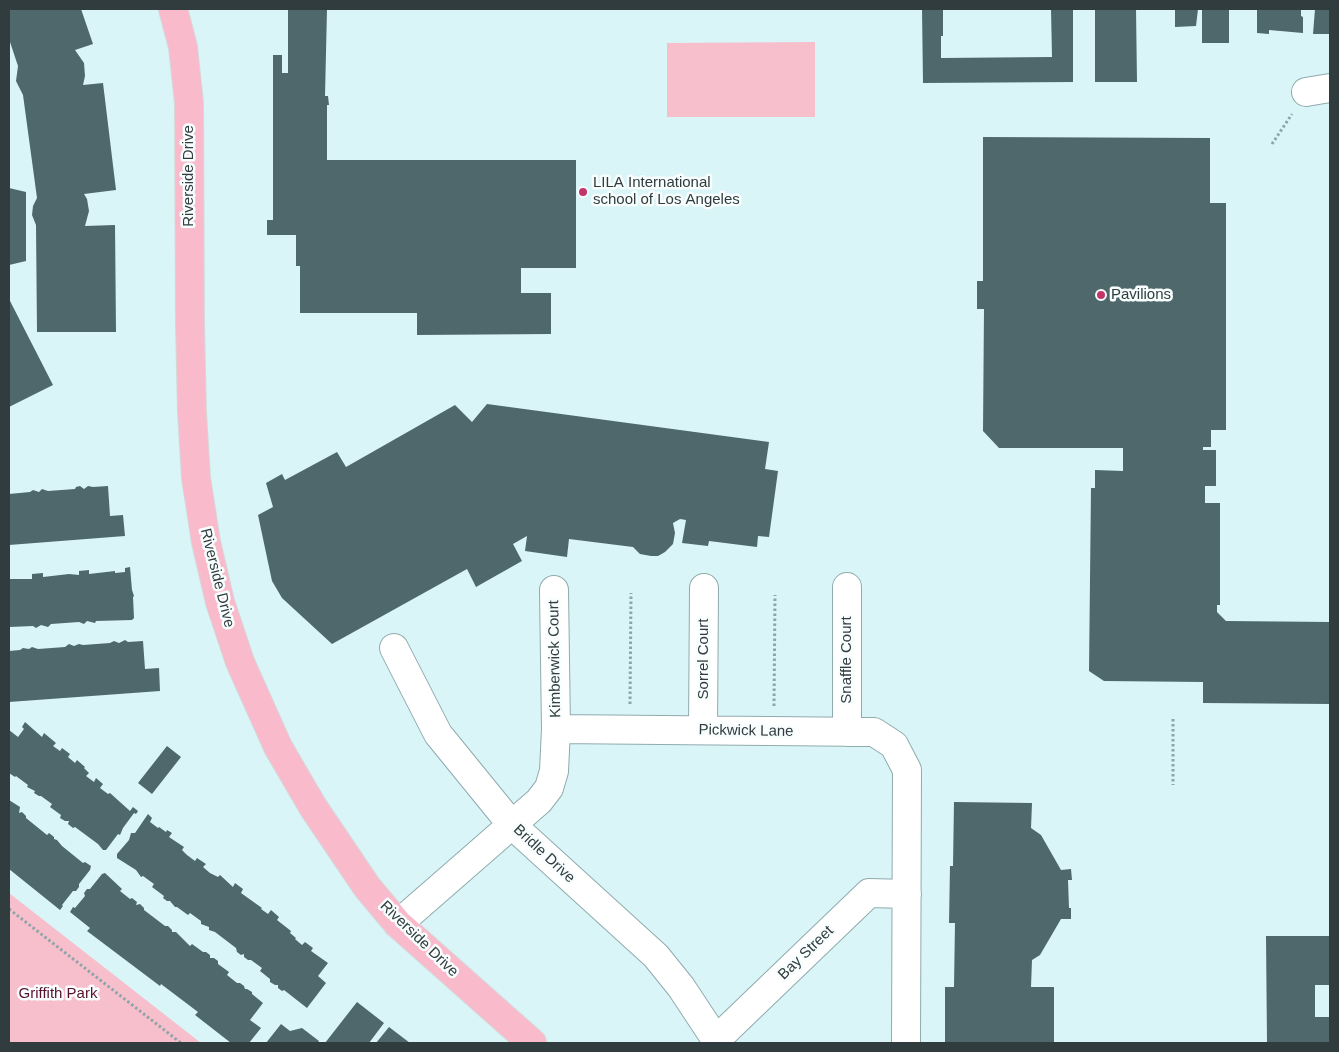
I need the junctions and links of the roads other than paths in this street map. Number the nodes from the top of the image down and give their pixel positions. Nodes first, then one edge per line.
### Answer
1 (173, 9) edge
2 (704, 588) dead end
3 (847, 588) dead end
4 (554, 590) dead end
5 (394, 648) dead end
6 (556, 729) junction
7 (703, 730) junction
8 (847, 732) junction
9 (512, 825) junction
10 (907, 894) junction
11 (398, 924) junction
12 (717, 1041) edge
13 (532, 1043) edge
14 (906, 1043) edge

1 - 11 main road, Riverside Drive
2 - 7 street, Sorrel Court
3 - 8 street, Snaffle Court
4 - 6 street, Kimberwick Court
5 - 9 street, Bridle Drive
6 - 7 street, Pickwick Lane
6 - 9 street
7 - 8 street, Pickwick Lane
8 - 10 street, Pickwick Lane
9 - 11 street
9 - 12 street, Bridle Drive
10 - 12 street, Bay Street
10 - 14 street, Pickwick Lane
11 - 13 main road, Riverside Drive

